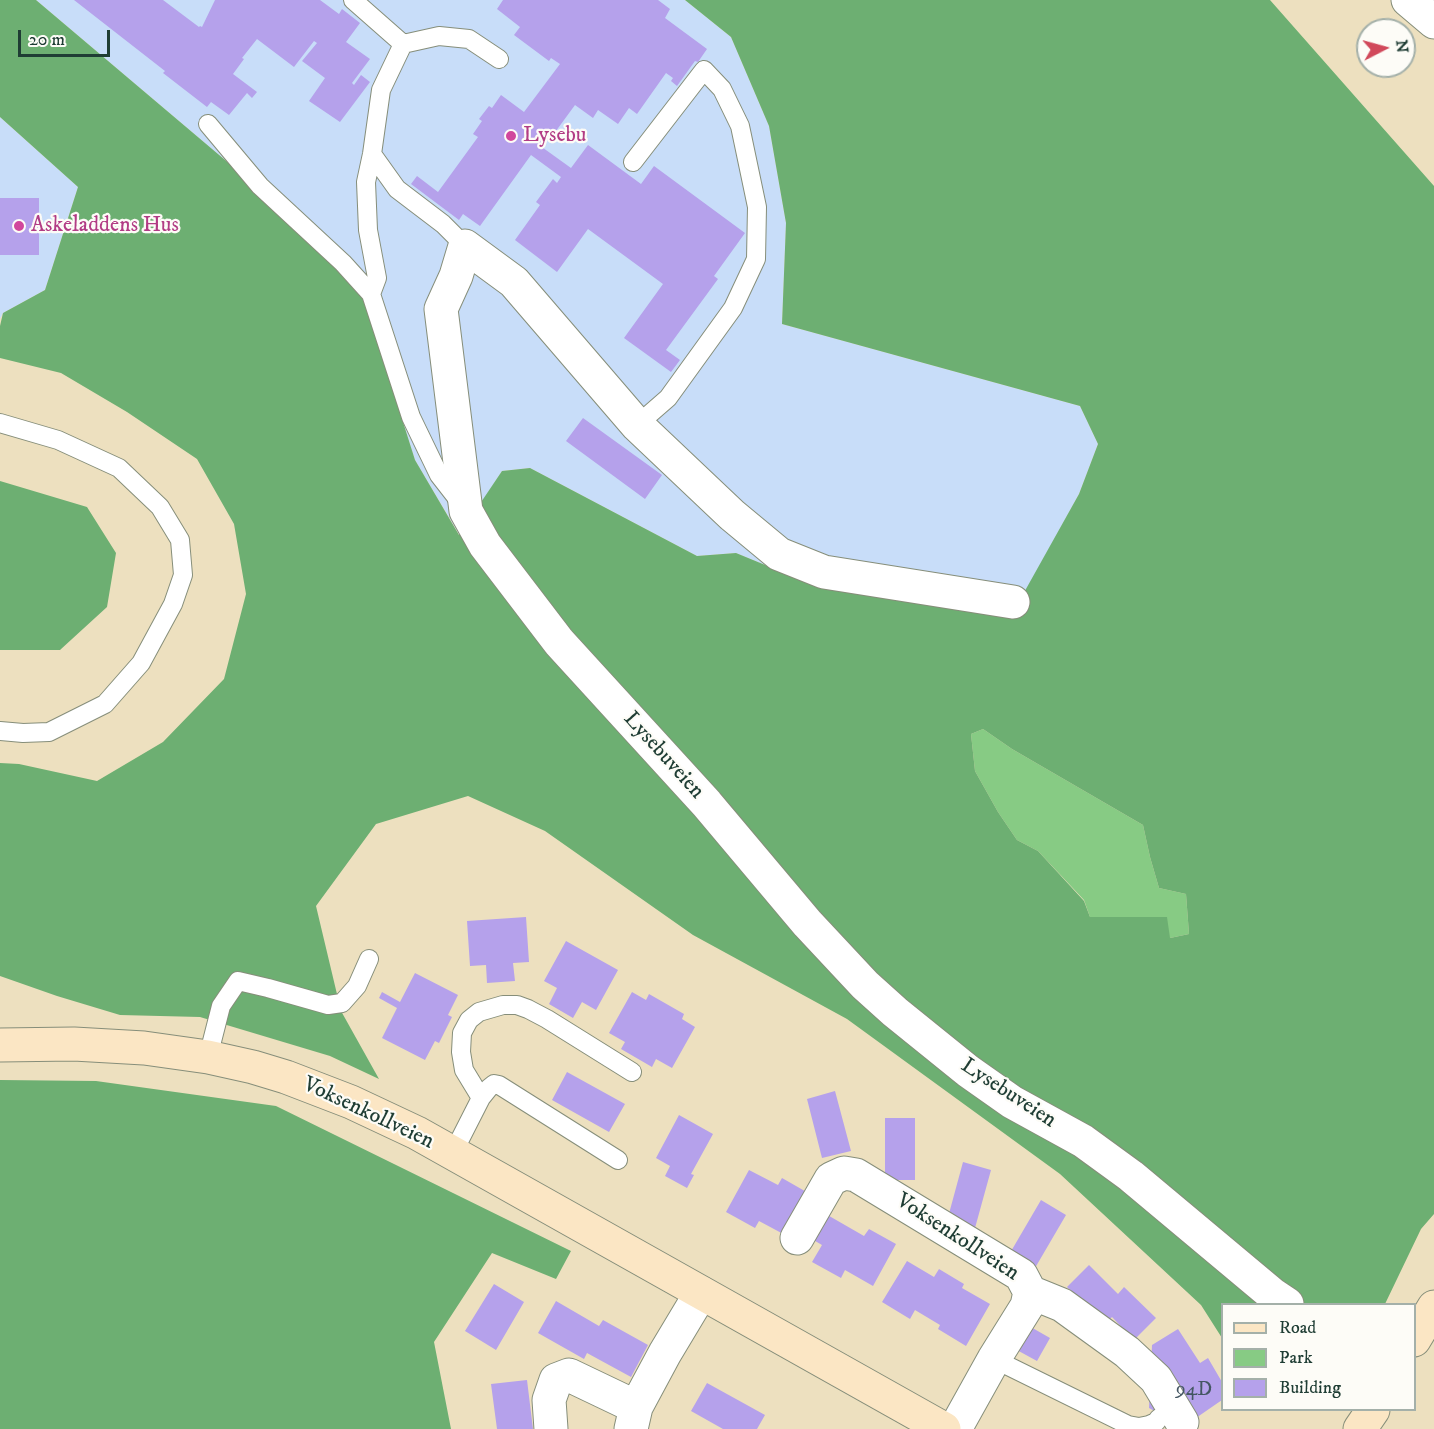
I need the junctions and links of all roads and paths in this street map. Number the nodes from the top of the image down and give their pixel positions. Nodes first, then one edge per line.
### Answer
1 (353, 0) edge
2 (1408, 0) edge
3 (1434, 22) edge
4 (403, 44) junction
5 (499, 59) dead end
6 (208, 124) dead end
7 (372, 154) junction
8 (633, 162) dead end
9 (465, 246) junction
10 (371, 294) junction
11 (0, 423) edge
12 (637, 425) junction
13 (466, 511) junction
14 (1013, 602) dead end
15 (0, 731) edge
16 (369, 959) dead end
17 (0, 1045) edge
18 (208, 1057) junction
19 (632, 1072) dead end
20 (481, 1098) junction
21 (453, 1154) junction
22 (618, 1160) dead end
23 (797, 1238) dead end
24 (1030, 1292) junction
25 (701, 1293) junction
26 (1284, 1303) edge
27 (1434, 1306) edge
28 (1416, 1337) edge
29 (994, 1359) junction
30 (1372, 1411) edge
31 (633, 1418) edge
32 (1171, 1420) joint
33 (551, 1429) edge
34 (944, 1429) edge
35 (955, 1429) edge
36 (1360, 1429) edge

1 - 4 lane
2 - 3 street
4 - 5 lane
4 - 7 lane
6 - 10 lane
7 - 9 lane
7 - 10 lane
8 - 12 lane
9 - 12 street
9 - 13 street, Lysebuveien
10 - 13 lane
11 - 15 lane
12 - 14 street
13 - 26 street, Lysebuveien
16 - 18 lane
17 - 18 street, Voksenkollveien
18 - 21 street, Voksenkollveien
19 - 20 lane
20 - 21 lane
20 - 22 lane
21 - 25 street, Voksenkollveien
23 - 24 street, Voksenkollveien
24 - 29 street, Voksenkollveien
24 - 32 street
25 - 31 street
25 - 34 street, Voksenkollveien
27 - 28 street
29 - 32 lane
29 - 35 street, Voksenkollveien
30 - 36 street
31 - 33 street

